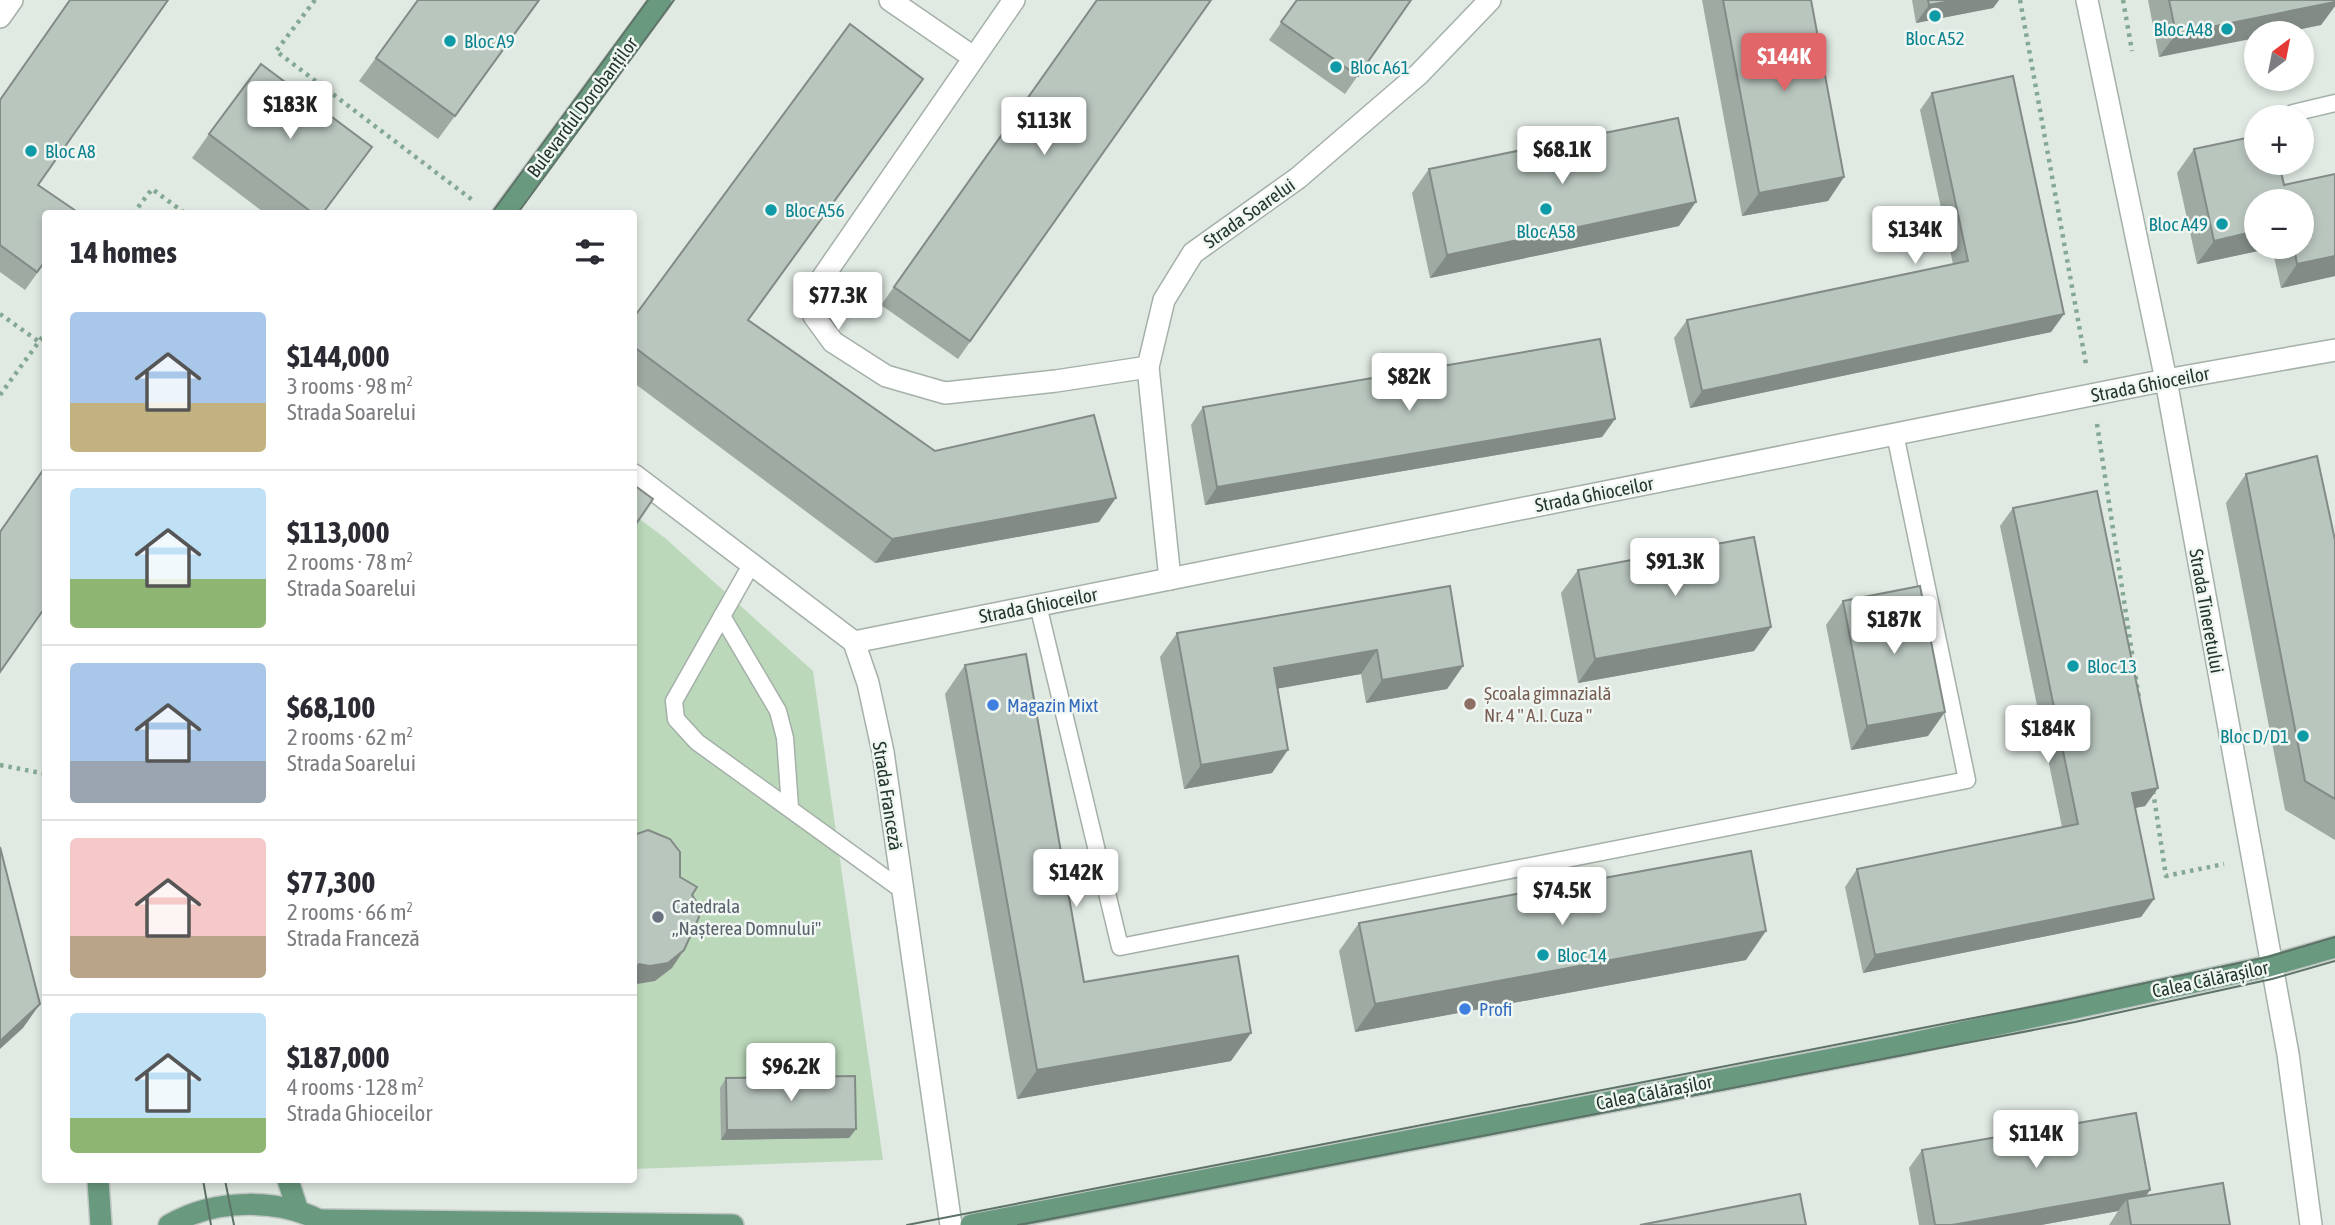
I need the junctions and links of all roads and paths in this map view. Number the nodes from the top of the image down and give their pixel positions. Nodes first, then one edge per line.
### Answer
1 (12, 0) edge
2 (315, 0) edge
3 (661, 0) edge
4 (891, 0) edge
5 (1014, 0) edge
6 (1490, 0) edge
7 (2087, 0) edge
8 (0, 17) edge
9 (973, 57) junction
10 (2335, 103) edge
11 (2314, 108) edge
12 (479, 205) dead end
13 (136, 210) edge
14 (181, 210) edge
15 (506, 210) edge
16 (0, 314) edge
17 (42, 336) edge
18 (38, 341) junction
19 (2335, 350) edge
20 (1148, 367) junction
21 (2166, 380) junction
22 (0, 395) edge
23 (1895, 435) junction
24 (637, 477) edge
25 (751, 565) junction
26 (1170, 579) junction
27 (1038, 605) junction
28 (722, 616) junction
29 (854, 642) junction
30 (0, 765) edge
31 (42, 773) edge
32 (790, 807) junction
33 (902, 890) junction
34 (2335, 947) edge
35 (2269, 967) junction
36 (98, 1183) edge
37 (289, 1183) edge
38 (298, 1211) junction
39 (324, 1222) edge
40 (101, 1225) edge
41 (169, 1225) edge
42 (733, 1225) edge
43 (951, 1225) edge
44 (971, 1225) edge
45 (2311, 1225) edge

1 - 8 street
2 - 12 path
3 - 15 main road, Bulevardul Dorobanților
4 - 9 street
5 - 9 street
6 - 20 street, Strada Soarelui
7 - 21 street, Strada Tineretului
9 - 20 street
10 - 11 lane
13 - 14 path
16 - 18 path
17 - 18 path
18 - 22 path
19 - 21 street, Strada Ghioceilor
20 - 26 street, Strada Soarelui
21 - 23 street, Strada Ghioceilor
21 - 35 street, Strada Tineretului
23 - 26 street, Strada Ghioceilor
23 - 27 lane
24 - 25 street
25 - 28 lane
25 - 29 street
26 - 27 street, Strada Ghioceilor
27 - 29 street, Strada Ghioceilor
28 - 32 lane
28 - 32 lane
29 - 33 street, Strada Franceză
30 - 31 path
32 - 33 lane
33 - 43 street, Strada Franceză
34 - 35 main road, Calea Călărașilor
35 - 44 main road, Calea Călărașilor
35 - 45 street, Strada Tineretului
36 - 40 main road
37 - 38 main road
38 - 39 main road
38 - 41 main road
39 - 42 main road

